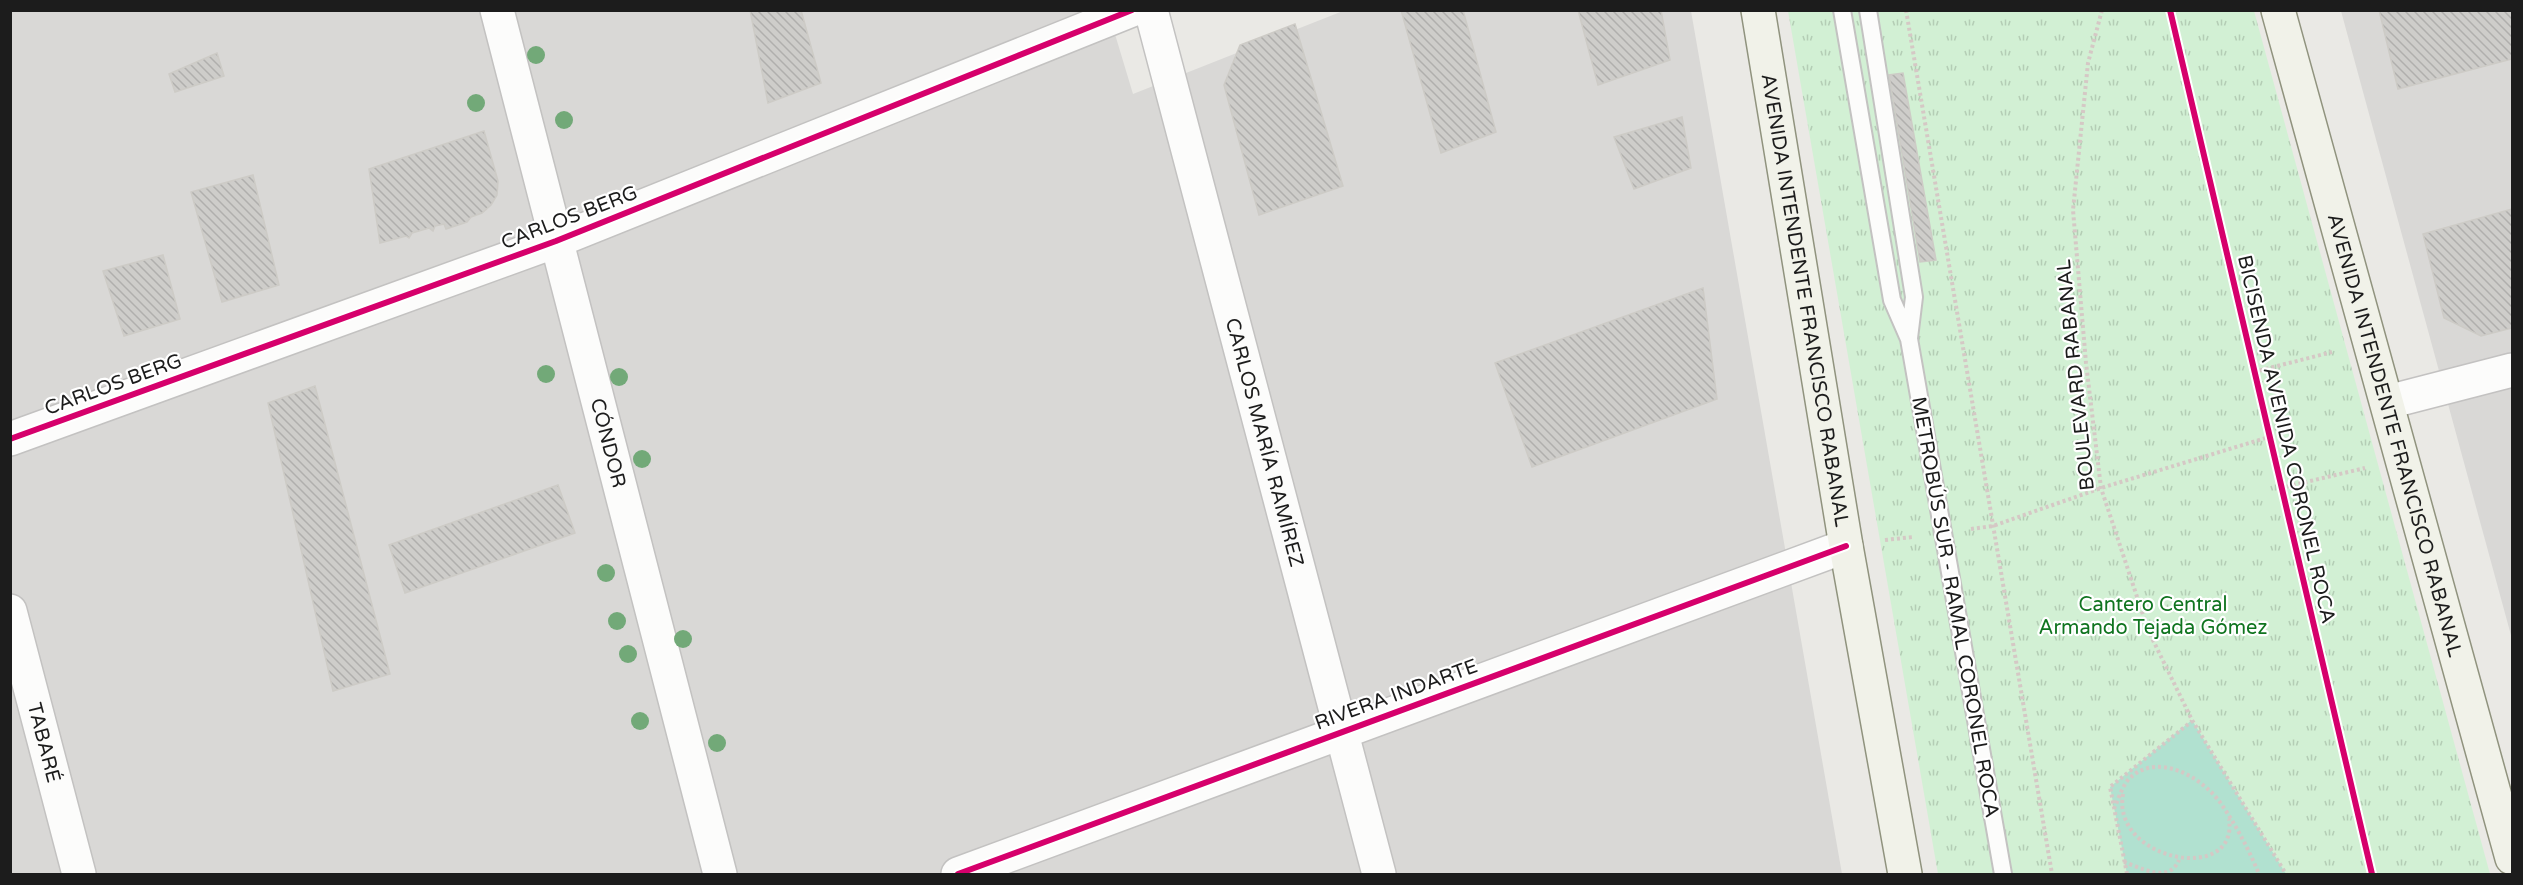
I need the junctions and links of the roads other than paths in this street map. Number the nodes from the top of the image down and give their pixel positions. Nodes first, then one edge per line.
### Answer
1 (497, 10) edge
2 (1132, 10) edge
3 (1151, 10) edge
4 (1758, 10) edge
5 (1842, 10) edge
6 (1868, 10) edge
7 (2278, 10) edge
8 (556, 241) junction
9 (1909, 339) junction
10 (2512, 370) edge
11 (2388, 402) junction
12 (10, 439) edge
13 (1846, 546) junction
14 (10, 611) edge
15 (1341, 732) junction
16 (2512, 858) edge
17 (79, 874) edge
18 (720, 874) edge
19 (958, 874) edge
20 (1379, 874) edge
21 (1905, 874) edge
22 (2003, 874) edge

1 - 8 street, CÓNDOR
2 - 8 street, CARLOS BERG
3 - 15 street, CARLOS MARÍA RAMÍREZ
4 - 13 main road, AVENIDA INTENDENTE FRANCISCO RABANAL
5 - 9 lane, METROBÚS SUR - RAMAL CORONEL ROCA
6 - 9 lane, METROBÚS SUR - RAMAL CORONEL ROCA
7 - 11 main road, AVENIDA INTENDENTE FRANCISCO RABANAL
8 - 12 street, CARLOS BERG
8 - 18 street, CÓNDOR
9 - 22 lane, METROBÚS SUR - RAMAL CORONEL ROCA
10 - 11 street
11 - 16 main road, AVENIDA INTENDENTE FRANCISCO RABANAL
13 - 15 street, RIVERA INDARTE
13 - 21 main road, AVENIDA INTENDENTE FRANCISCO RABANAL
14 - 17 street, TABARÉ
15 - 19 street, RIVERA INDARTE
15 - 20 street, CARLOS MARÍA RAMÍREZ

